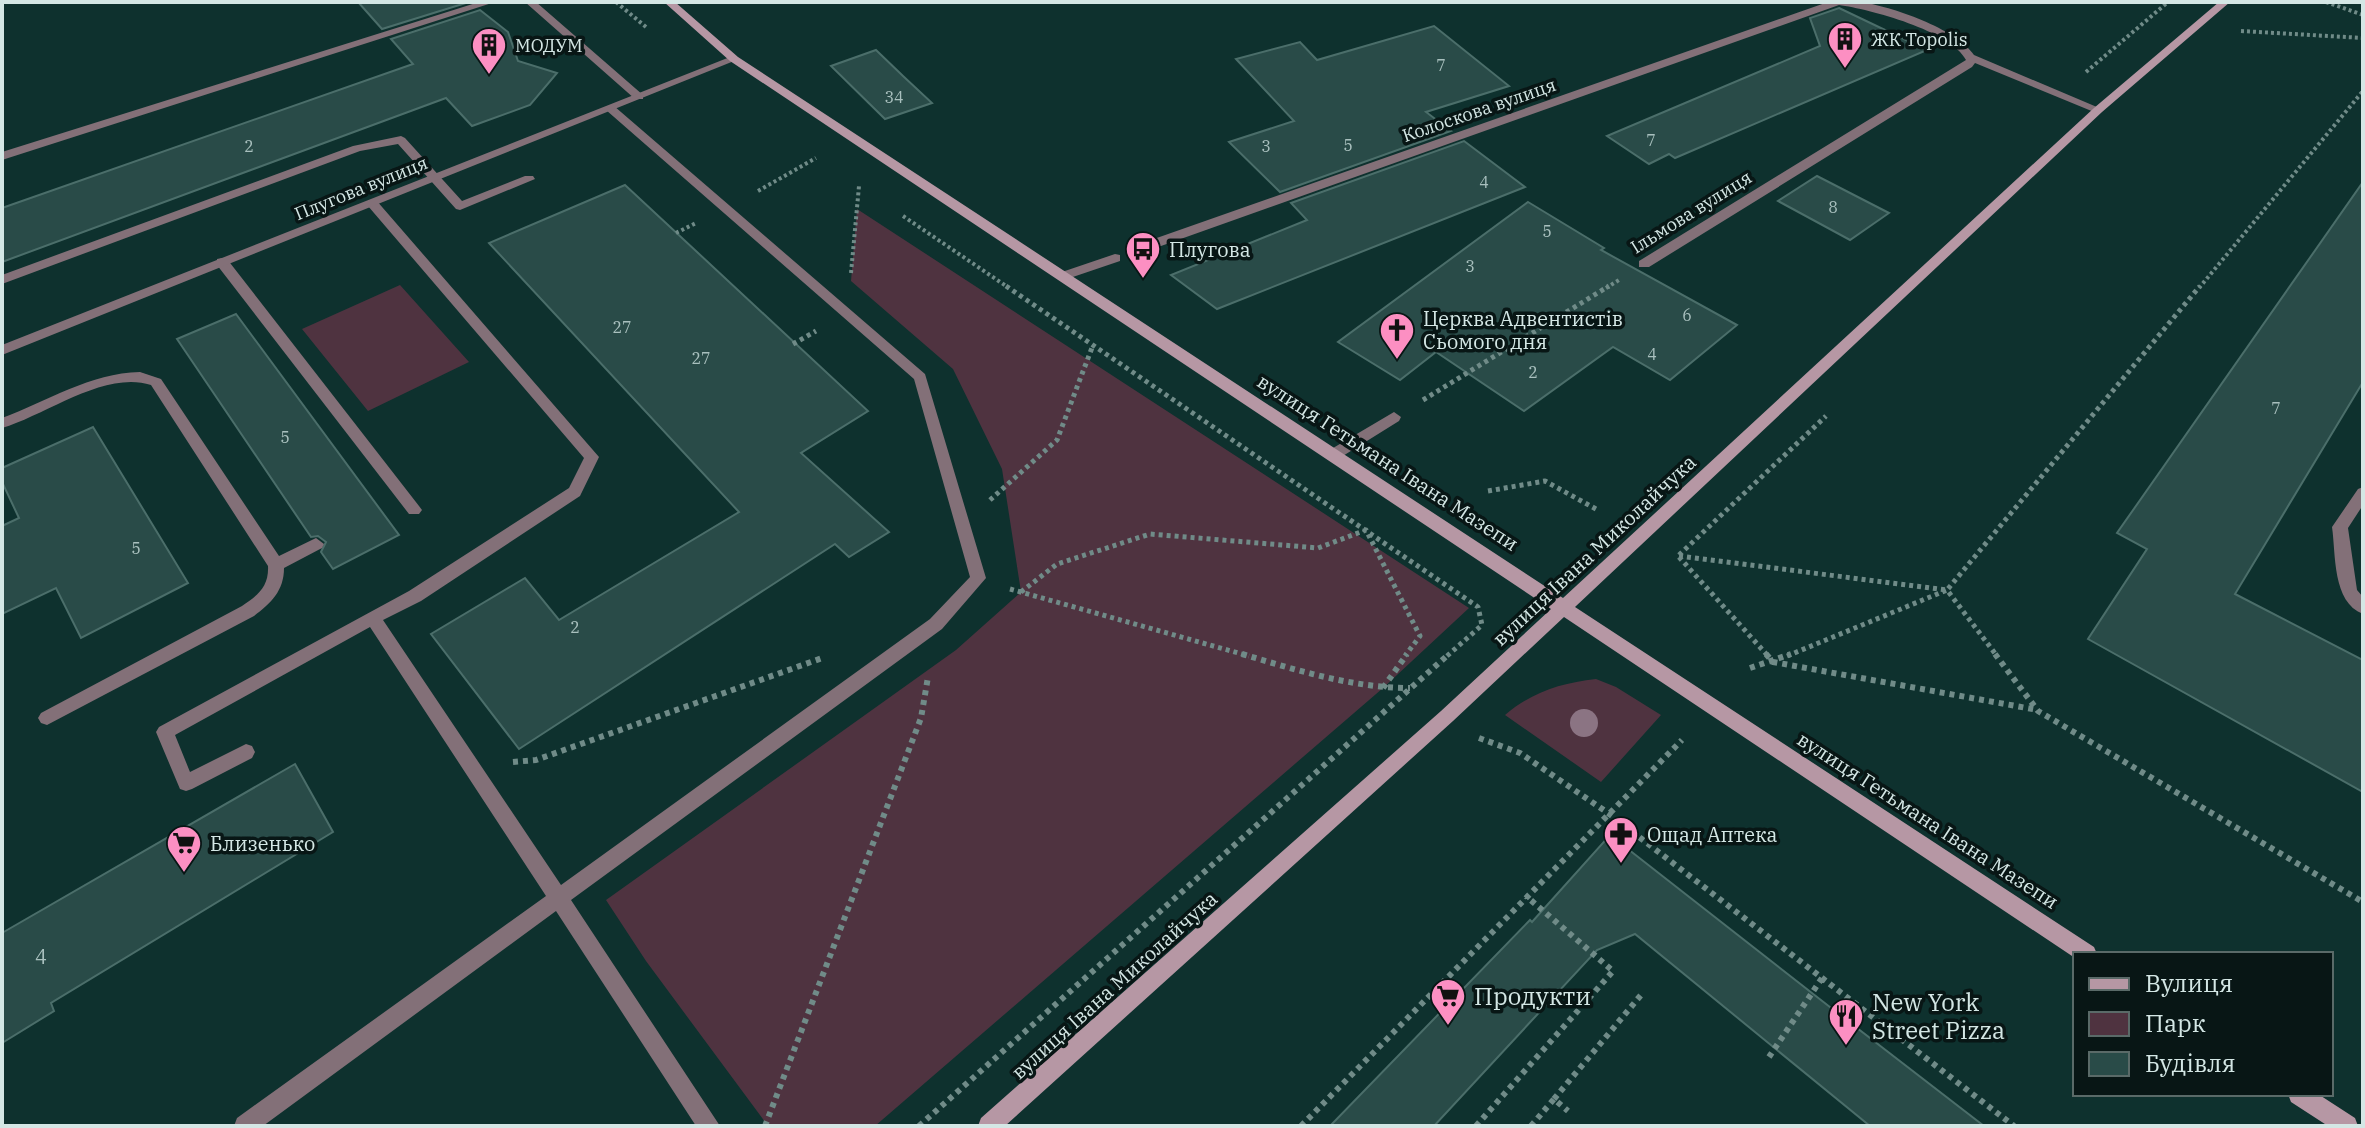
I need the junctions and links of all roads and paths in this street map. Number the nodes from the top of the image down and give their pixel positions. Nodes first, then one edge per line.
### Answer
1 (490, 2) edge
2 (530, 2) edge
3 (669, 2) edge
4 (2168, 2) edge
5 (2225, 2) edge
6 (2326, 2) edge
7 (2363, 15) edge
8 (2232, 30) dead end
9 (2363, 38) edge
10 (734, 59) junction
11 (1968, 61) junction
12 (2363, 91) edge
13 (2060, 94) junction
14 (639, 97) junction
15 (610, 108) junction
16 (2098, 110) junction
17 (2, 156) edge
18 (816, 158) dead end
19 (433, 178) junction
20 (529, 179) dead end
21 (859, 186) dead end
22 (372, 203) junction
23 (727, 209) junction
24 (903, 216) dead end
25 (1156, 243) dead end
26 (1115, 258) dead end
27 (222, 262) junction
28 (1644, 264) joint
29 (1064, 276) junction
30 (2, 280) edge
31 (848, 314) junction
32 (1093, 345) junction
33 (2, 350) edge
34 (1434, 393) dead end
35 (1394, 417) dead end
36 (2, 423) edge
37 (1333, 455) junction
38 (1488, 491) dead end
39 (2363, 493) edge
40 (1596, 509) dead end
41 (414, 510) dead end
42 (963, 525) junction
43 (1366, 530) junction
44 (316, 544) dead end
45 (276, 565) junction
46 (978, 578) junction
47 (1947, 590) junction
48 (1021, 592) junction
49 (2363, 607) edge
50 (1565, 608) junction
51 (373, 618) junction
52 (936, 624) junction
53 (831, 655) dead end
54 (1773, 662) junction
55 (1750, 668) dead end
56 (1383, 688) junction
57 (1411, 688) junction
58 (2038, 711) junction
59 (47, 718) dead end
60 (1479, 738) dead end
61 (1682, 740) dead end
62 (246, 752) dead end
63 (472, 765) junction
64 (1608, 813) junction
65 (1526, 896) junction
66 (560, 898) junction
67 (2363, 902) edge
68 (2084, 952) edge
69 (1822, 978) junction
70 (1641, 995) dead end
71 (1769, 1057) dead end
72 (2302, 1096) edge
73 (1554, 1099) junction
74 (1568, 1111) dead end
75 (245, 1126) edge
76 (709, 1126) edge
77 (765, 1126) edge
78 (919, 1126) edge
79 (989, 1126) edge
80 (1301, 1126) edge
81 (1476, 1126) edge
82 (1531, 1126) edge
83 (2014, 1126) edge
84 (2347, 1126) edge

1 - 17 street
2 - 14 street
3 - 10 main road, вулиця Гетьмана Івана Мазепи
4 - 13 path
5 - 16 main road, вулиця Івана Миколайчука
6 - 7 path
8 - 9 path
10 - 14 street, Плугова вулиця
10 - 29 main road, вулиця Гетьмана Івана Мазепи
11 - 13 street, Колоскова вулиця
11 - 25 street, Колоскова вулиця
11 - 28 street, Ільмова вулиця
12 - 47 path
13 - 16 street, Колоскова вулиця
14 - 15 street, Плугова вулиця
15 - 19 street, Плугова вулиця
15 - 23 street
16 - 50 main road, вулиця Івана Миколайчука
18 - 23 path
19 - 20 street
19 - 22 street, Плугова вулиця
19 - 30 street
21 - 31 path
22 - 27 street, Плугова вулиця
22 - 51 street
23 - 31 street
24 - 32 path
26 - 29 street
27 - 33 street, Плугова вулиця
27 - 41 street
28 - 34 path, Ільмова вулиця
29 - 37 main road, вулиця Гетьмана Івана Мазепи
31 - 42 street
32 - 42 path
32 - 43 path
35 - 37 street
36 - 45 street
37 - 50 main road, вулиця Гетьмана Івана Мазепи
38 - 40 path
39 - 49 street
42 - 46 street
43 - 48 path
43 - 56 path
43 - 57 path
44 - 45 street
45 - 59 street
46 - 48 path
46 - 52 street
47 - 54 path
47 - 54 path
47 - 58 path
48 - 56 path
50 - 68 main road, вулиця Гетьмана Івана Мазепи
50 - 79 main road, вулиця Івана Миколайчука
51 - 62 street
51 - 63 street
52 - 66 street
52 - 77 path
53 - 63 path
54 - 55 path
54 - 58 path
56 - 57 path
57 - 78 path
58 - 67 path
60 - 64 path
61 - 64 path
63 - 66 street
64 - 65 path
64 - 69 path
65 - 80 path
65 - 81 path
66 - 75 street
66 - 76 street
69 - 71 path
69 - 83 path
70 - 73 path
72 - 84 main road
73 - 74 path
73 - 82 path

